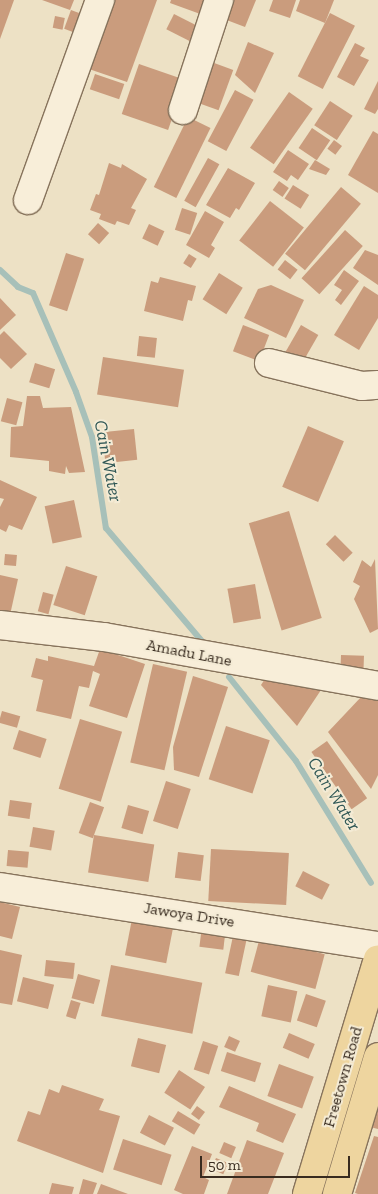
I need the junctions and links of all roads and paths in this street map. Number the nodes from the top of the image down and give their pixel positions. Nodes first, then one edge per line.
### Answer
1 (100, 0) edge
2 (219, 0) edge
3 (183, 110) dead end
4 (28, 200) dead end
5 (269, 363) dead end
6 (378, 385) edge
7 (0, 625) edge
8 (378, 686) edge
9 (0, 887) edge
10 (378, 946) edge
11 (378, 959) edge
12 (378, 1057) edge
13 (307, 1194) edge
14 (337, 1194) edge

1 - 4 street
2 - 3 street
5 - 6 street
7 - 8 street, Amadu Lane
9 - 10 street, Jawoya Drive
11 - 13 main road, Freetown Road
12 - 14 main road, Freetown Road

